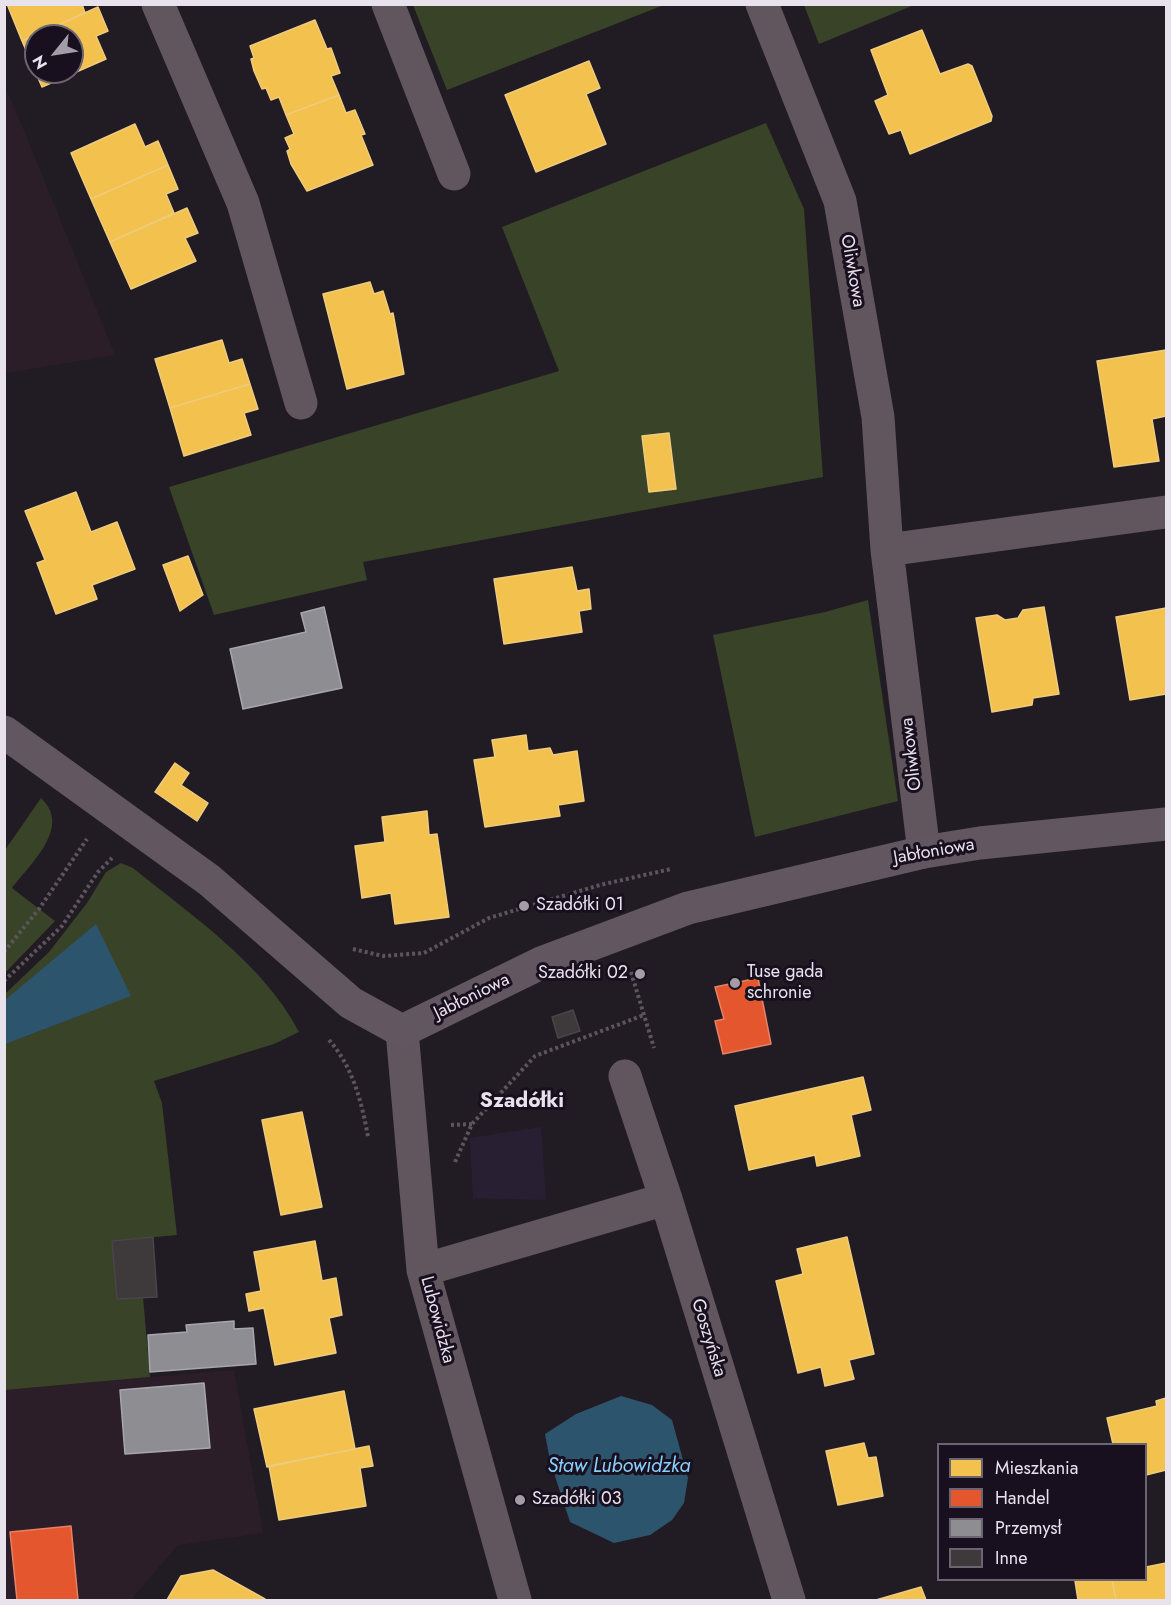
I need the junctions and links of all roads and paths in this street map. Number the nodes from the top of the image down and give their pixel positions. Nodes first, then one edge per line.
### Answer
1 (158, 4) edge
2 (388, 4) edge
3 (762, 4) edge
4 (454, 174) dead end
5 (300, 404) dead end
6 (1167, 512) edge
7 (887, 550) junction
8 (4, 732) edge
9 (1167, 824) edge
10 (90, 834) dead end
11 (119, 852) dead end
12 (924, 852) junction
13 (678, 867) dead end
14 (344, 947) dead end
15 (4, 952) edge
16 (627, 962) dead end
17 (4, 981) edge
18 (644, 1015) junction
19 (402, 1031) junction
20 (625, 1076) joint
21 (472, 1124) dead end
22 (666, 1200) junction
23 (423, 1270) junction
24 (515, 1600) edge
25 (789, 1600) edge

1 - 5 street
2 - 4 street
3 - 7 street, Oliwkowa
6 - 7 street
7 - 12 street, Oliwkowa
8 - 19 main road
9 - 12 main road, Jabłoniowa
10 - 15 path
11 - 17 path
12 - 19 main road, Jabłoniowa
13 - 14 path
16 - 18 path
18 - 20 path
18 - 21 path
19 - 23 street, Lubowidzka
20 - 22 street, Goszyńska
22 - 23 street
22 - 25 street, Goszyńska
23 - 24 street, Lubowidzka

